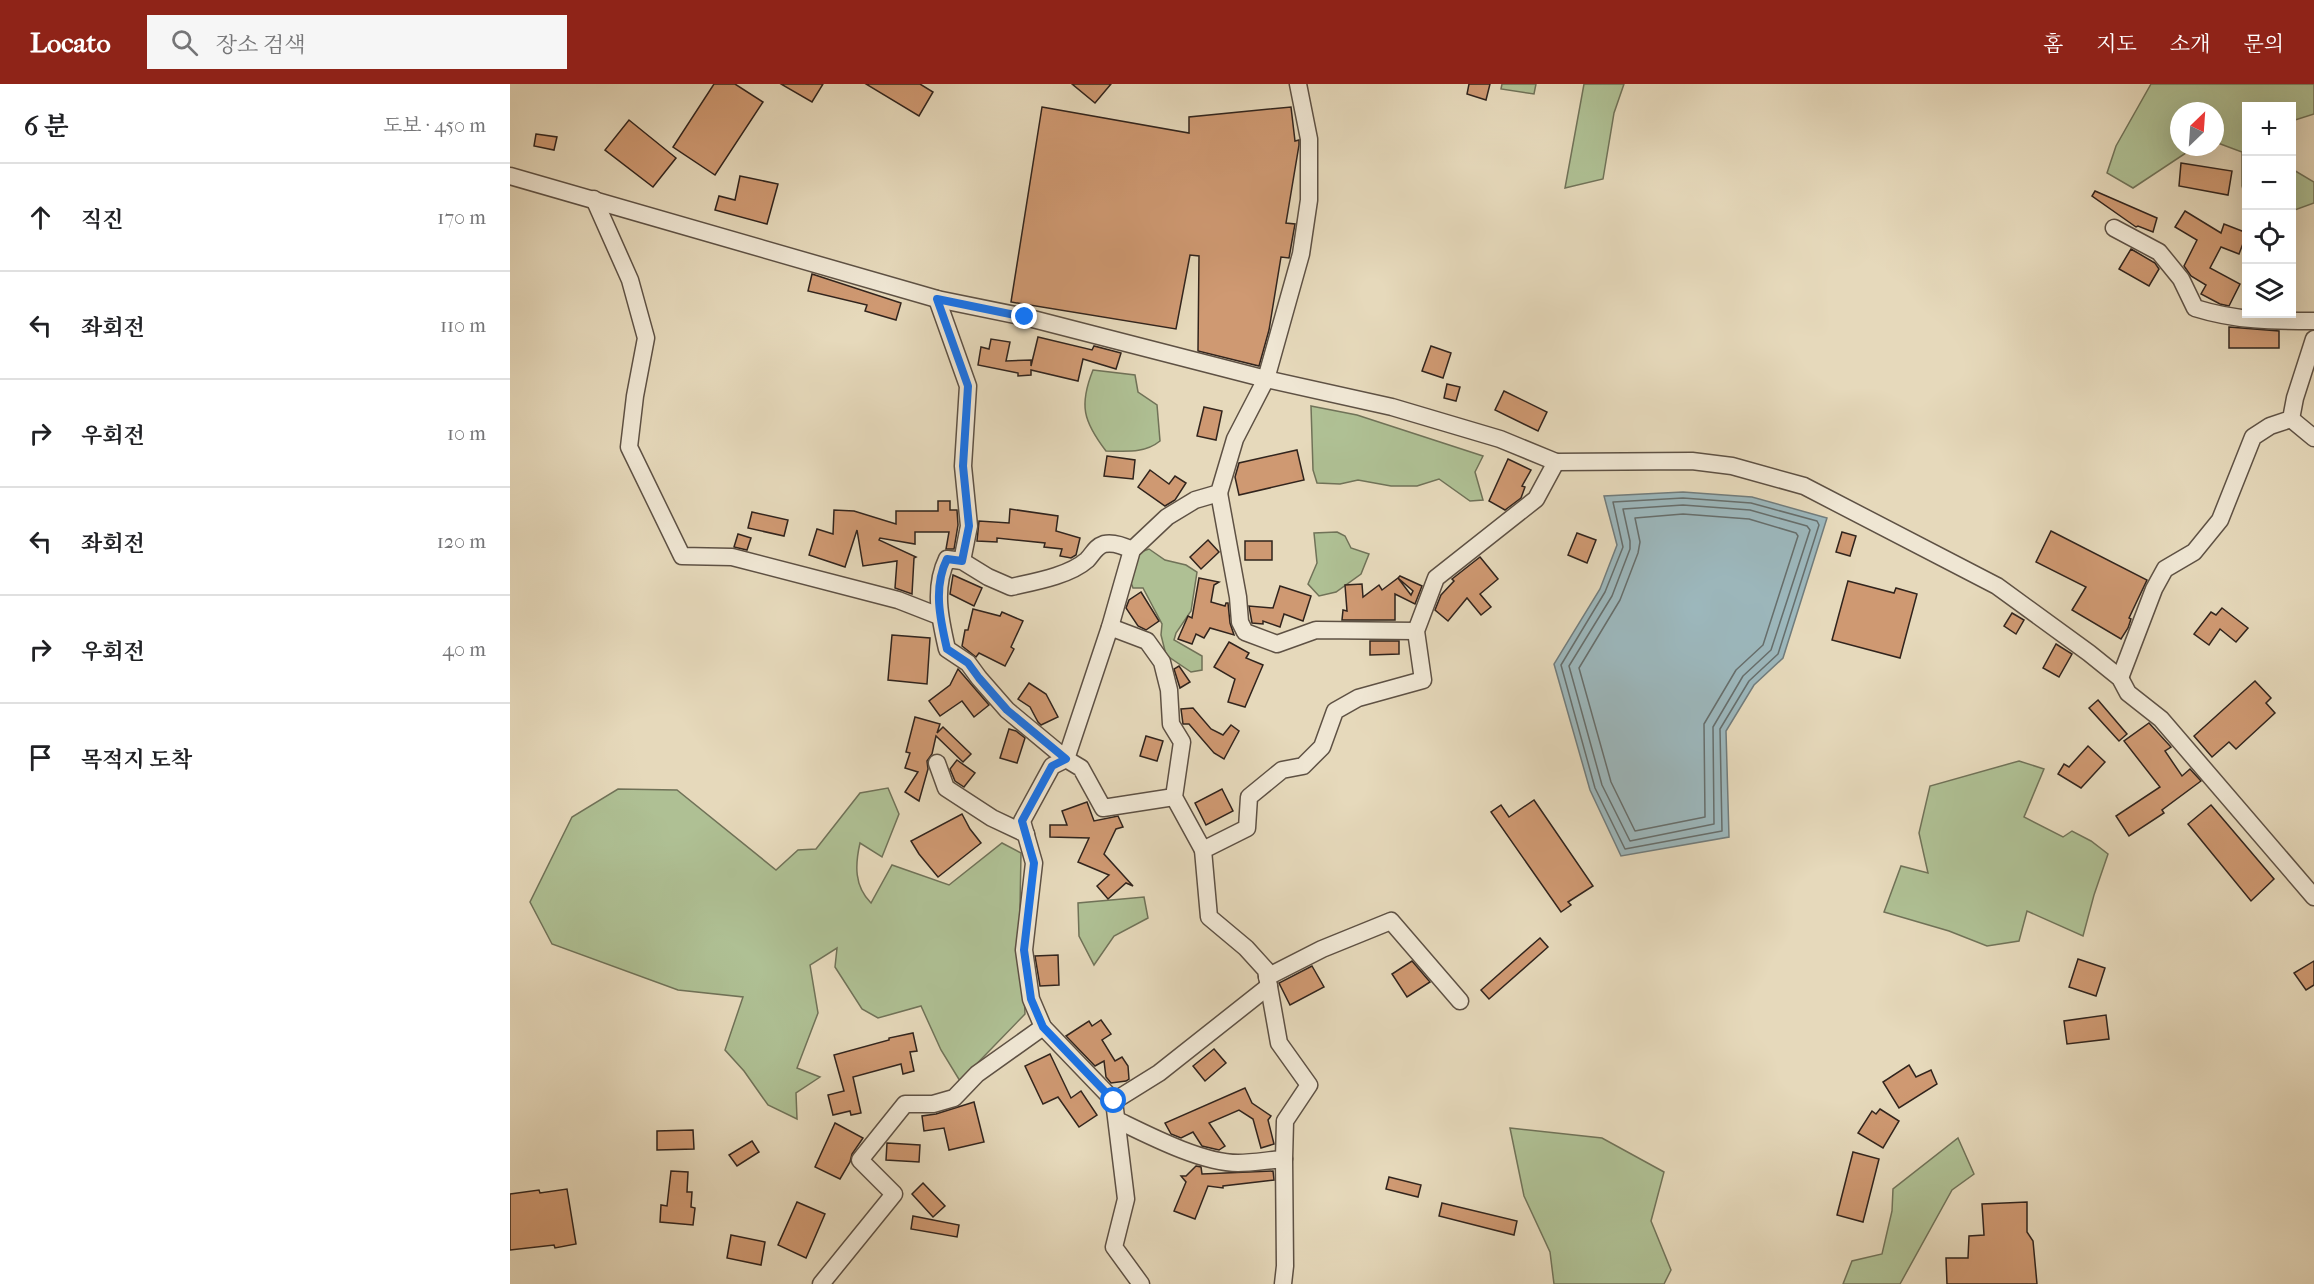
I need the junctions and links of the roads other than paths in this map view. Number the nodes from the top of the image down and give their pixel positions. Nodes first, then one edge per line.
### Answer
1 (1298, 84) edge
2 (510, 176) edge
3 (594, 199) junction
4 (2114, 228) dead end
5 (937, 299) junction
6 (2314, 321) edge
7 (2314, 339) edge
8 (1266, 379) junction
9 (2291, 419) junction
10 (2314, 438) edge
11 (1556, 462) junction
12 (1219, 493) junction
13 (1132, 550) junction
14 (962, 561) junction
15 (939, 616) junction
16 (1110, 627) junction
17 (1416, 631) junction
18 (2120, 678) junction
19 (1066, 759) junction
20 (937, 763) dead end
21 (1174, 797) junction
22 (1026, 834) junction
23 (1203, 850) junction
24 (2314, 897) edge
25 (1268, 982) junction
26 (1460, 1001) dead end
27 (1043, 1027) junction
28 (1114, 1101) junction
29 (1117, 1120) junction
30 (1284, 1159) junction
31 (821, 1284) edge
32 (1141, 1284) edge
33 (1283, 1284) edge

1 - 8 street
2 - 3 street
3 - 5 street
3 - 15 street
4 - 6 street
5 - 8 street
5 - 14 street
7 - 9 street
8 - 11 street
8 - 12 street
9 - 10 street
9 - 18 street
11 - 17 street
11 - 18 street
12 - 13 street
12 - 17 street
13 - 14 street
13 - 16 street
14 - 15 street
15 - 19 street
16 - 19 street
16 - 21 street
17 - 23 street
18 - 24 street
19 - 21 street
19 - 22 street
20 - 22 street
21 - 23 street
22 - 27 street
23 - 25 street
25 - 26 street
25 - 28 street
25 - 30 street
27 - 28 street
27 - 31 street
28 - 29 street
29 - 30 street
29 - 32 street
30 - 33 street

